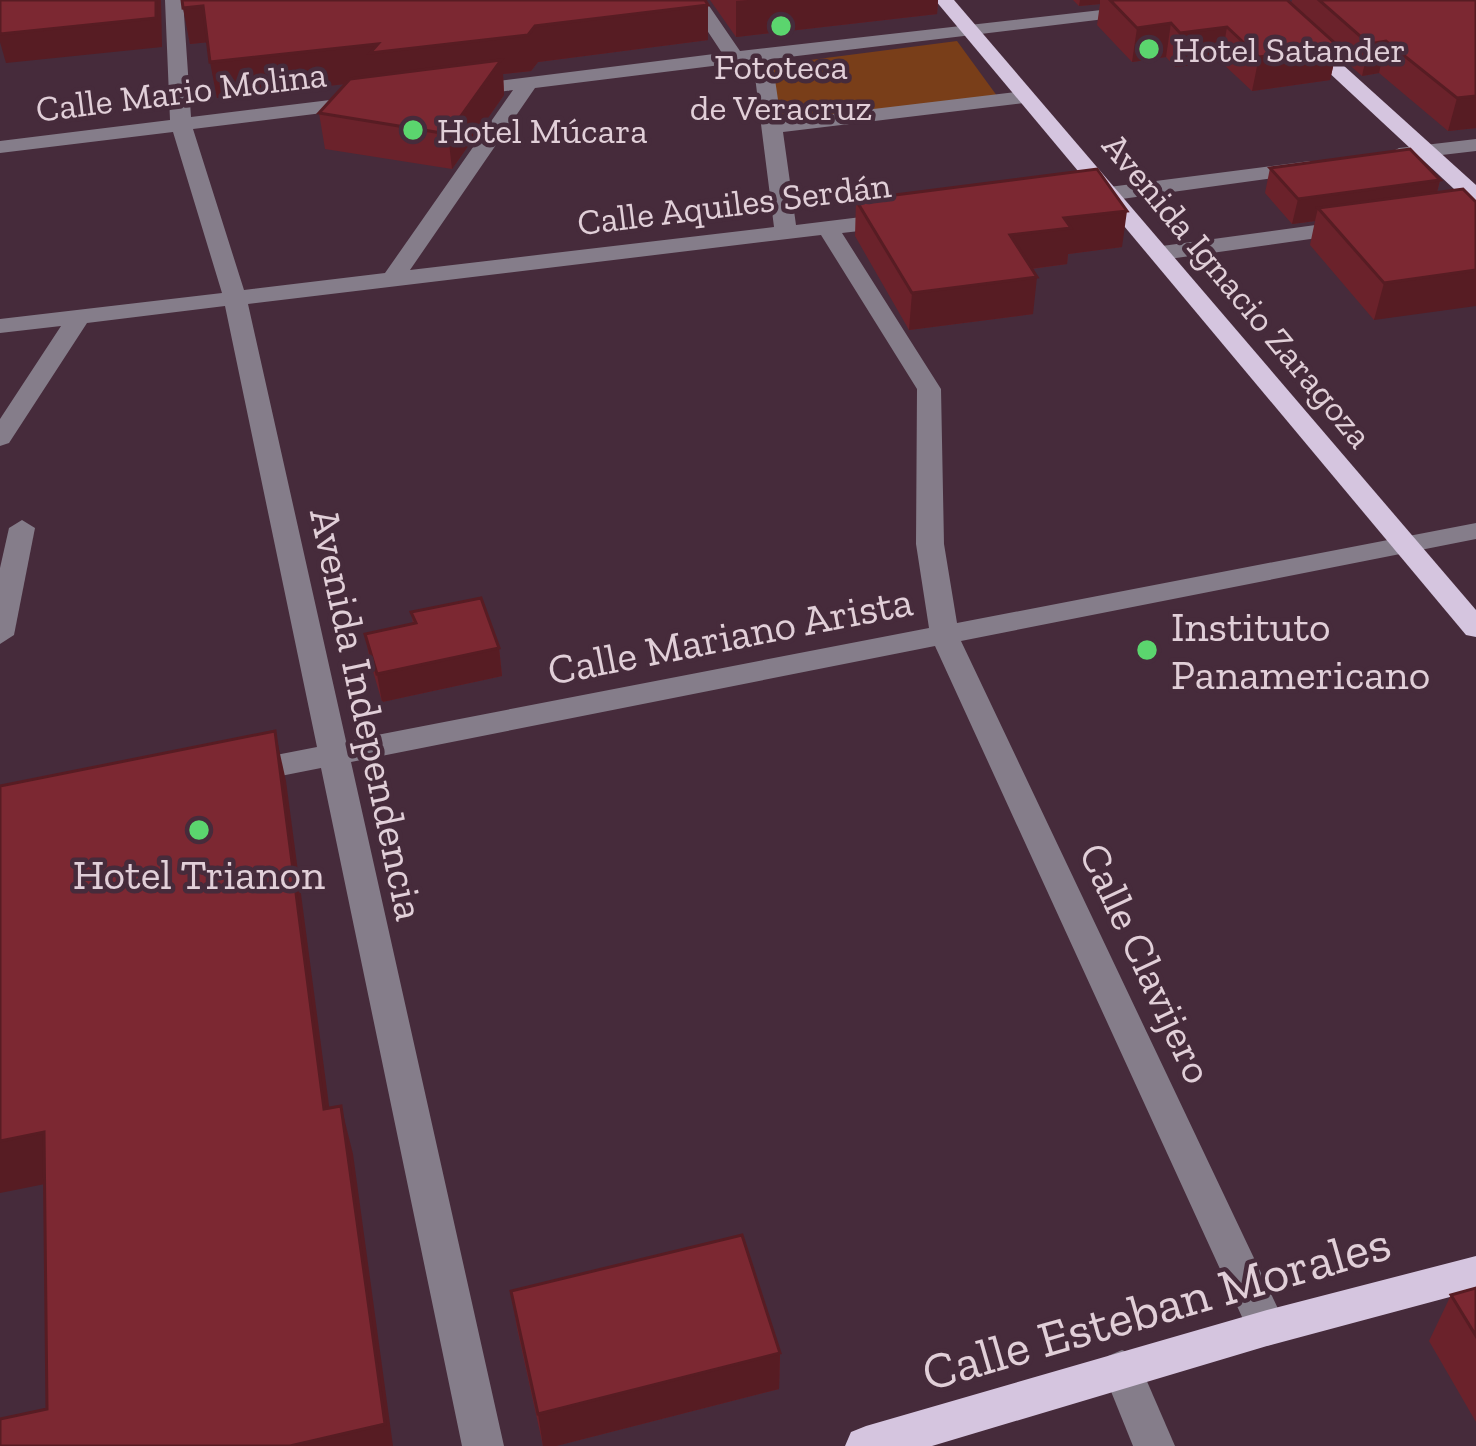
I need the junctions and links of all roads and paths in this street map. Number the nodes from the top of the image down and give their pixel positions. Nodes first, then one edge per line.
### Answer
1 (174, 0) edge
2 (696, 0) edge
3 (944, 0) edge
4 (1260, 0) edge
5 (1156, 8) edge
6 (967, 27) junction
7 (762, 55) junction
8 (734, 58) junction
9 (528, 83) junction
10 (435, 94) edge
11 (1024, 97) junction
12 (389, 99) edge
13 (182, 124) junction
14 (772, 127) junction
15 (1476, 145) edge
16 (0, 147) edge
17 (1425, 151) junction
18 (1381, 157) edge
19 (1336, 163) edge
20 (1112, 194) junction
21 (1476, 197) edge
22 (1065, 200) edge
23 (923, 217) edge
24 (1386, 223) edge
25 (828, 228) junction
26 (786, 233) junction
27 (1162, 253) junction
28 (392, 280) junction
29 (236, 301) junction
30 (79, 316) junction
31 (0, 326) edge
32 (0, 438) edge
33 (22, 528) dead end
34 (1476, 531) edge
35 (1406, 544) junction
36 (1476, 628) edge
37 (0, 635) edge
38 (945, 637) junction
39 (333, 754) junction
40 (222, 776) edge
41 (1476, 1273) edge
42 (1267, 1328) junction
43 (1122, 1370) junction
44 (483, 1446) edge
45 (866, 1446) edge
46 (1154, 1446) edge

1 - 13 street, Avenida Independencia
2 - 8 street
3 - 6 main road, Avenida Ignacio Zaragoza
4 - 17 main road
5 - 6 street
6 - 7 street
6 - 11 main road, Avenida Ignacio Zaragoza
7 - 8 street
7 - 14 street
8 - 9 street
9 - 10 street
9 - 28 street
11 - 14 street
11 - 20 main road, Avenida Ignacio Zaragoza
12 - 13 street, Calle Mario Molina
13 - 16 street, Calle Mario Molina
13 - 29 street, Avenida Independencia
14 - 26 street
15 - 17 street
17 - 18 street
17 - 21 main road
19 - 20 street
20 - 22 street
20 - 27 main road, Avenida Ignacio Zaragoza
23 - 25 street, Calle Aquiles Serdán
24 - 27 street
25 - 26 street, Calle Aquiles Serdán
25 - 38 street, Calle Clavijero
26 - 28 street, Calle Aquiles Serdán
27 - 35 main road, Avenida Ignacio Zaragoza
28 - 29 street, Calle Aquiles Serdán
29 - 30 street, Calle Aquiles Serdán
29 - 39 street, Avenida Independencia
30 - 31 street, Calle Aquiles Serdán
30 - 32 street
33 - 37 street
34 - 35 street, Calle Mariano Arista
35 - 36 main road, Avenida Ignacio Zaragoza
35 - 38 street, Calle Mariano Arista
38 - 39 street, Calle Mariano Arista
38 - 42 street, Calle Clavijero
39 - 40 street, Calle Mariano Arista
39 - 44 street, Avenida Independencia
41 - 42 main road, Calle Esteban Morales
42 - 43 main road, Calle Esteban Morales
43 - 45 main road, Calle Esteban Morales
43 - 46 street

